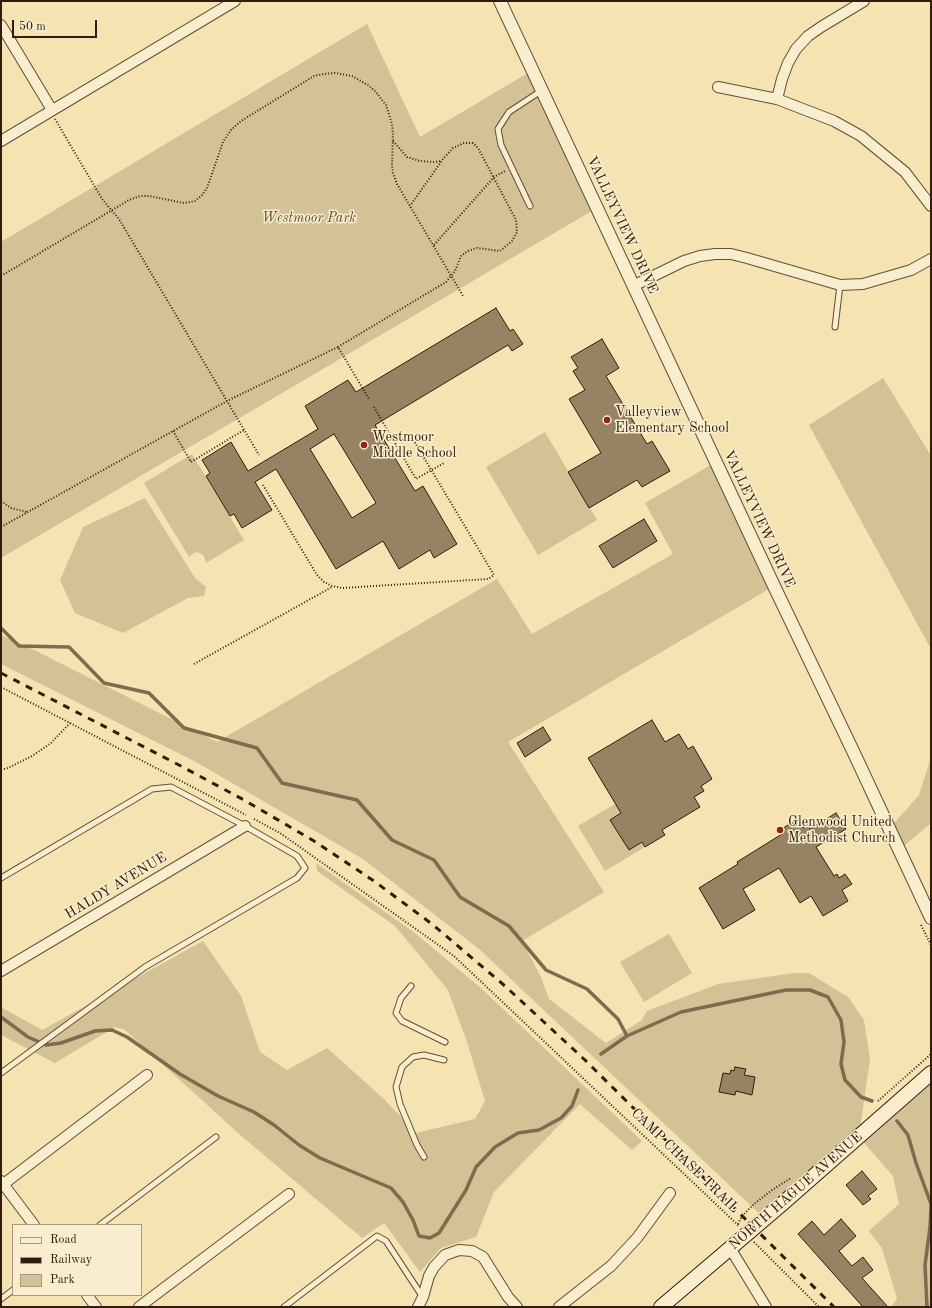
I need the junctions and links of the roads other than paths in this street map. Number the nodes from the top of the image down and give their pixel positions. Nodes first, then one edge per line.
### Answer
1 (235, 1) edge
2 (500, 1) edge
3 (864, 1) edge
4 (1, 25) edge
5 (718, 87) dead end
6 (542, 90) junction
7 (777, 99) junction
8 (52, 110) junction
9 (1, 141) edge
10 (530, 206) dead end
11 (931, 206) edge
12 (931, 259) edge
13 (840, 285) junction
14 (634, 286) junction
15 (835, 328) dead end
16 (245, 826) junction
17 (1, 878) edge
18 (931, 918) edge
19 (1, 971) edge
20 (411, 986) dead end
21 (445, 1042) dead end
22 (444, 1060) dead end
23 (1, 1072) edge
24 (931, 1073) edge
25 (147, 1075) dead end
26 (216, 1137) dead end
27 (424, 1156) dead end
28 (2, 1183) edge
29 (670, 1193) dead end
30 (289, 1194) dead end
31 (33, 1224) edge
32 (101, 1224) edge
33 (730, 1248) junction
34 (12, 1291) edge
35 (88, 1296) edge
36 (423, 1296) junction
37 (1, 1299) edge
38 (96, 1307) edge
39 (139, 1307) edge
40 (284, 1307) edge
41 (418, 1307) edge
42 (517, 1307) edge
43 (559, 1307) edge
44 (661, 1307) edge
45 (766, 1307) edge

1 - 8 street
2 - 6 street, VALLEYVIEW DRIVE
3 - 7 street
4 - 8 street
5 - 7 street
6 - 10 lane
6 - 14 street, VALLEYVIEW DRIVE
7 - 11 street
8 - 9 street
12 - 13 street
13 - 14 street
13 - 15 lane
14 - 18 street, VALLEYVIEW DRIVE
16 - 17 lane
16 - 19 street, HALDY AVENUE
16 - 23 lane
20 - 21 lane
22 - 27 lane
24 - 33 main road, NORTH HAGUE AVENUE
25 - 28 street
26 - 32 lane
28 - 31 street
29 - 43 street
30 - 39 street
33 - 44 main road, NORTH HAGUE AVENUE
33 - 45 street
34 - 37 lane
35 - 38 street
36 - 40 lane
36 - 41 street
36 - 42 street

